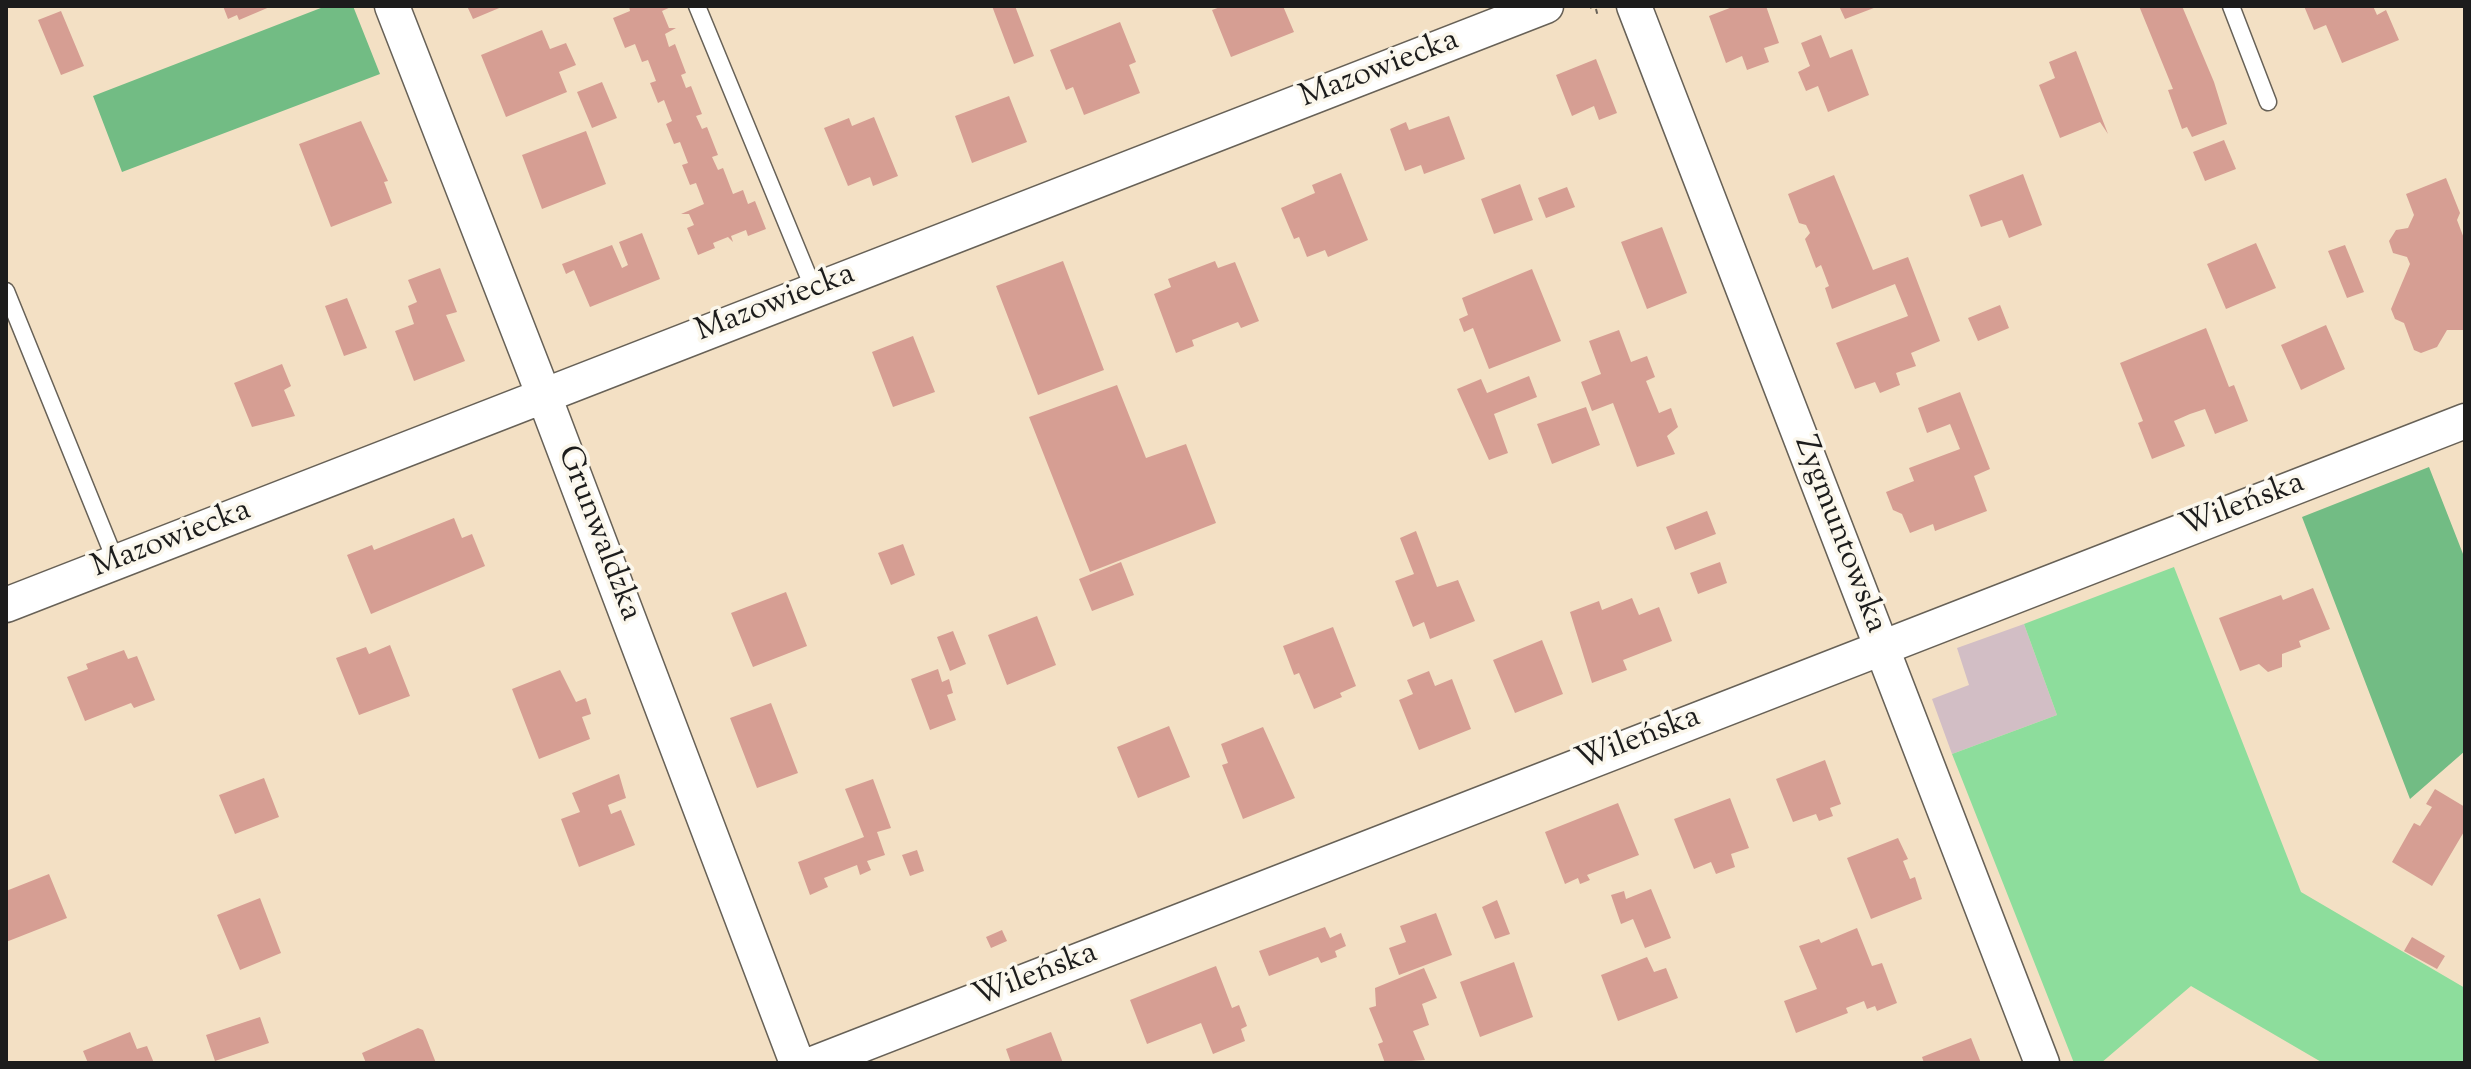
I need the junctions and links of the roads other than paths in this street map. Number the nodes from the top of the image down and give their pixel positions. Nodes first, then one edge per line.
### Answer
1 (392, 6) edge
2 (697, 6) edge
3 (1546, 6) edge
4 (2231, 6) edge
5 (1622, 10) edge
6 (2268, 102) dead end
7 (814, 290) junction
8 (6, 291) edge
9 (544, 396) junction
10 (2465, 421) edge
11 (116, 562) junction
12 (6, 605) edge
13 (1881, 646) junction
14 (797, 1063) edge
15 (815, 1063) edge
16 (2042, 1063) edge

1 - 9 street, Grunwaldzka
2 - 7 lane
3 - 7 street, Mazowiecka
4 - 6 lane
5 - 13 street, Zygmuntowska
7 - 9 street, Mazowiecka
8 - 11 lane
9 - 11 street, Mazowiecka
9 - 14 street, Grunwaldzka
10 - 13 street, Wileńska
11 - 12 street, Mazowiecka
13 - 15 street, Wileńska
13 - 16 street, Zygmuntowska

